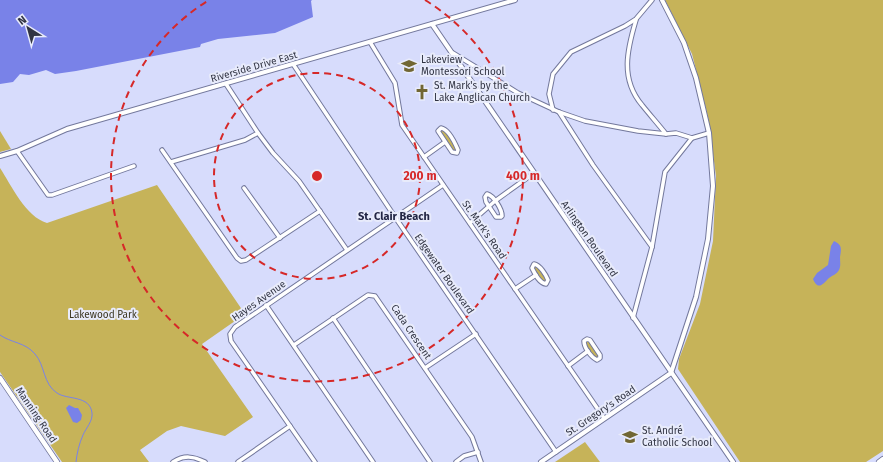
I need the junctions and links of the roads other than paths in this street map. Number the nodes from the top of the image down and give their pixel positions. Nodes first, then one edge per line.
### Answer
1 (515, 0) edge
2 (652, 0) edge
3 (662, 0) edge
4 (636, 20) junction
5 (432, 24) junction
6 (625, 26) junction
7 (632, 34) junction
8 (370, 42) junction
9 (450, 51) junction
10 (293, 64) junction
11 (226, 84) junction
12 (553, 110) junction
13 (559, 112) junction
14 (258, 133) junction
15 (709, 133) junction
16 (666, 134) junction
17 (692, 138) junction
18 (444, 142) junction
19 (162, 150) dead end
20 (16, 151) junction
21 (0, 156) edge
22 (424, 157) junction
23 (170, 162) junction
24 (134, 166) dead end
25 (534, 173) junction
26 (443, 185) junction
27 (244, 188) dead end
28 (495, 201) junction
29 (489, 207) junction
30 (320, 211) junction
31 (395, 217) junction
32 (470, 223) junction
33 (280, 238) junction
34 (652, 247) junction
35 (347, 250) junction
36 (536, 275) junction
37 (516, 289) junction
38 (266, 306) junction
39 (333, 318) junction
40 (633, 318) junction
41 (476, 334) junction
42 (294, 345) junction
43 (588, 351) junction
44 (568, 366) junction
45 (425, 368) junction
46 (671, 373) junction
47 (0, 379) edge
48 (604, 418) junction
49 (290, 426) junction
50 (478, 452) junction
51 (556, 452) junction
52 (883, 459) edge
53 (245, 460) edge
54 (57, 462) edge
55 (173, 462) edge
56 (205, 462) edge
57 (238, 462) edge
58 (315, 462) edge
59 (373, 462) edge
60 (430, 462) edge
61 (456, 462) edge
62 (481, 462) edge
63 (541, 462) edge
64 (733, 462) edge
65 (879, 462) edge

1 - 5 street, Riverside Drive East
2 - 4 street
3 - 15 street
4 - 6 street
4 - 7 street
5 - 8 street, Riverside Drive East
5 - 9 street, Arlington Boulevard
6 - 7 street
6 - 12 street
7 - 16 street
8 - 10 street, Riverside Drive East
8 - 22 street, St. Mark's Road
9 - 12 street
9 - 25 street, Arlington Boulevard
10 - 11 street, Riverside Drive East
10 - 31 street, Edgewater Boulevard
11 - 14 street
11 - 20 street, Riverside Drive East
12 - 13 street
13 - 16 street
13 - 34 street
14 - 23 street
14 - 30 street
15 - 17 street
15 - 46 street
16 - 17 street
17 - 34 street
18 - 18 street
18 - 22 street
19 - 23 street
20 - 21 street, Riverside Drive East
20 - 24 street
22 - 26 street, St. Mark's Road
23 - 33 street
25 - 28 street
25 - 40 street, Arlington Boulevard
26 - 31 street, Hayes Avenue
26 - 32 street, St. Mark's Road
27 - 33 street
28 - 29 street
28 - 29 street
28 - 29 street
29 - 32 street
30 - 33 street
30 - 35 street
31 - 35 street, Hayes Avenue
31 - 41 street, Edgewater Boulevard
32 - 37 street, St. Mark's Road
34 - 40 street
35 - 38 street, Hayes Avenue
36 - 36 street
36 - 37 street
37 - 44 street, St. Mark's Road
38 - 42 street
38 - 49 street, Hayes Avenue
39 - 42 street, Cada Crescent
39 - 45 street, Cada Crescent
39 - 60 street
40 - 46 street, Arlington Boulevard
41 - 45 street
41 - 51 street, Edgewater Boulevard
42 - 59 street
43 - 43 street
43 - 44 street
44 - 48 street, St. Mark's Road
45 - 50 street, Cada Crescent
46 - 48 street, St. Gregory's Road
46 - 64 street, Arlington Boulevard
47 - 54 main road, Manning Road
48 - 51 street, St. Gregory's Road
49 - 53 street
49 - 58 street
50 - 61 street
50 - 62 street, Cada Crescent
51 - 63 street, St. Gregory's Road
52 - 65 main road
53 - 57 street
55 - 56 street

